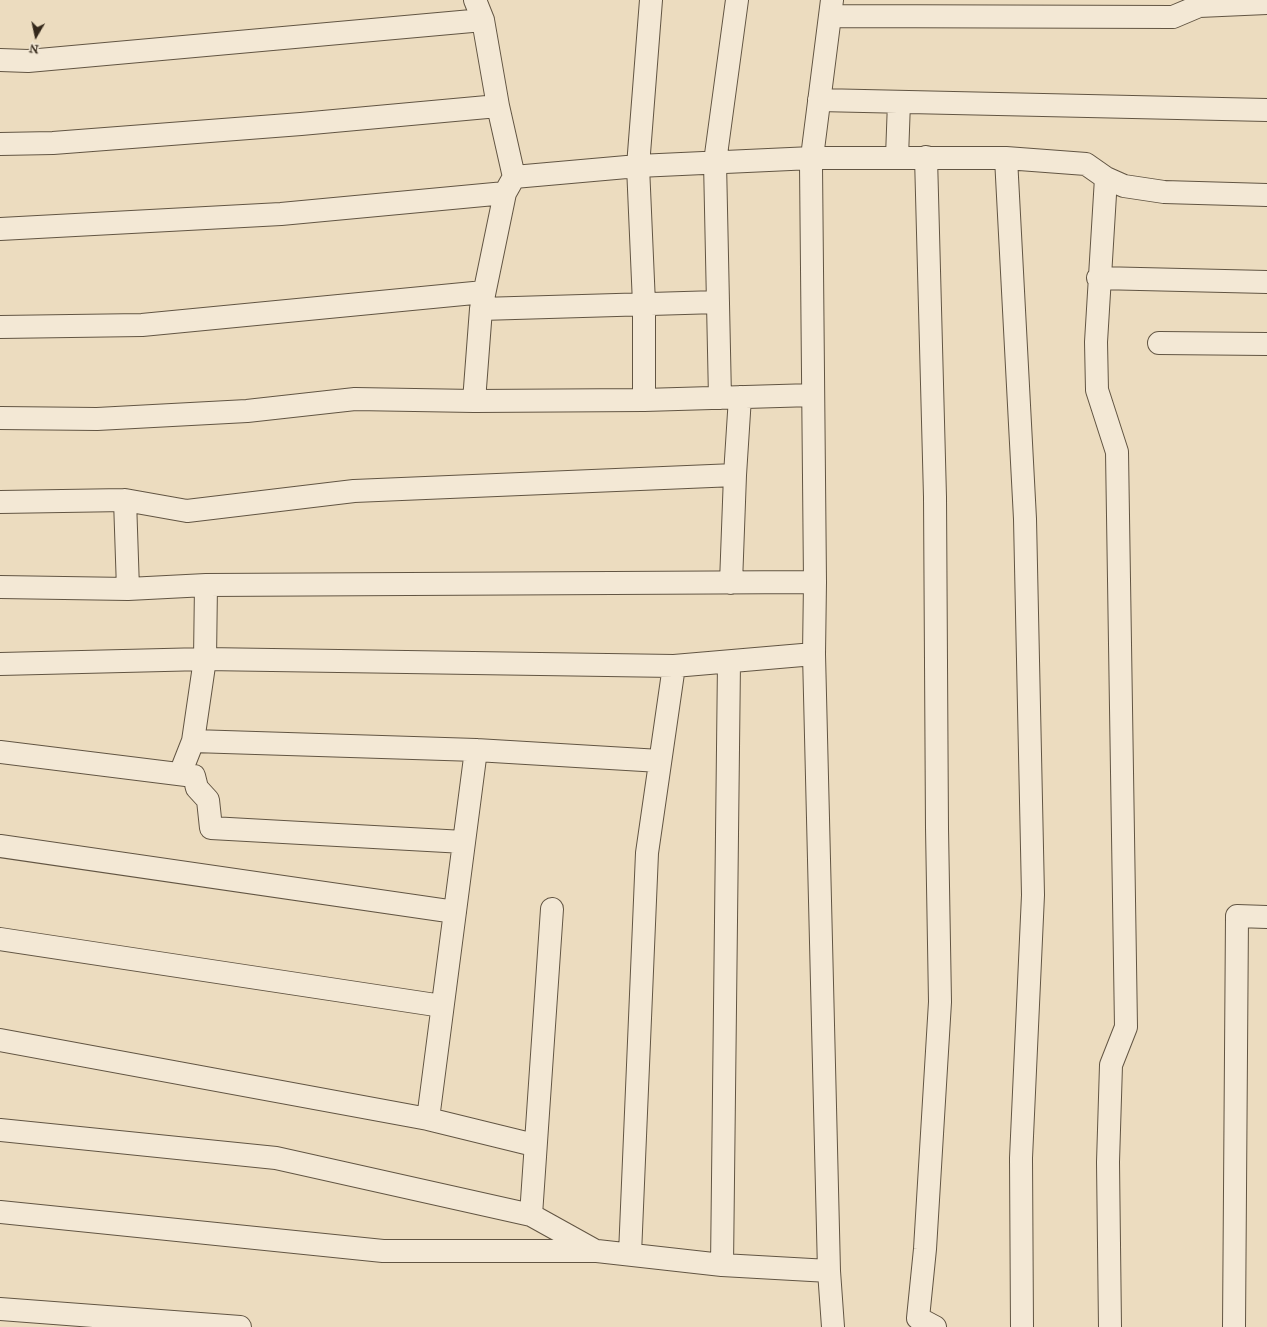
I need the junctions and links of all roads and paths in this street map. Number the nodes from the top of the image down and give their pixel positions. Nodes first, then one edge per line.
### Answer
1 (475, 0) edge
2 (651, 0) edge
3 (737, 0) edge
4 (1198, 3) edge
5 (1267, 3) edge
6 (831, 8) edge
7 (482, 20) junction
8 (0, 60) edge
9 (819, 100) junction
10 (899, 102) junction
11 (498, 106) junction
12 (1267, 110) edge
13 (0, 144) edge
14 (897, 157) junction
15 (926, 157) junction
16 (812, 158) junction
17 (1006, 158) junction
18 (715, 162) junction
19 (638, 166) junction
20 (1106, 178) junction
21 (510, 185) junction
22 (1267, 194) edge
23 (0, 229) edge
24 (1098, 278) junction
25 (1267, 282) edge
26 (483, 301) junction
27 (718, 302) junction
28 (644, 304) junction
29 (0, 327) edge
30 (1159, 343) dead end
31 (1267, 344) edge
32 (813, 395) junction
33 (730, 397) junction
34 (644, 400) junction
35 (474, 401) junction
36 (0, 418) edge
37 (735, 475) junction
38 (125, 500) junction
39 (0, 502) edge
40 (815, 582) junction
41 (731, 583) junction
42 (206, 585) junction
43 (0, 587) edge
44 (128, 589) junction
45 (814, 654) junction
46 (205, 659) junction
47 (729, 662) junction
48 (0, 664) edge
49 (674, 666) junction
50 (194, 741) junction
51 (476, 750) junction
52 (0, 752) edge
53 (660, 761) junction
54 (180, 774) junction
55 (464, 842) junction
56 (0, 846) edge
57 (552, 909) dead end
58 (455, 912) junction
59 (1267, 916) edge
60 (0, 939) edge
61 (442, 1006) junction
62 (0, 1040) edge
63 (428, 1119) junction
64 (0, 1130) edge
65 (534, 1145) junction
66 (0, 1212) edge
67 (531, 1215) junction
68 (597, 1251) junction
69 (630, 1254) junction
70 (722, 1265) junction
71 (829, 1270) junction
72 (0, 1309) edge
73 (240, 1327) edge
74 (833, 1327) edge
75 (935, 1327) edge
76 (1022, 1327) edge
77 (1110, 1327) edge
78 (1234, 1327) edge

1 - 7 street
2 - 19 street
3 - 18 street
4 - 5 street
4 - 6 street
6 - 9 street
7 - 8 street
7 - 11 street
9 - 10 street
9 - 16 street
10 - 12 street
10 - 14 street
11 - 13 street
11 - 21 street
14 - 15 street
14 - 16 street
15 - 17 street
15 - 75 street
16 - 18 street
16 - 32 street
17 - 20 street
17 - 76 street
18 - 19 street
18 - 27 street
19 - 21 street
19 - 28 street
20 - 22 street
20 - 24 street
21 - 23 street
21 - 26 street
24 - 25 street
24 - 77 street
26 - 28 street
26 - 29 street
26 - 35 street
27 - 28 street
27 - 33 street
28 - 34 street
30 - 31 street
32 - 33 street
32 - 40 street
33 - 34 street
33 - 37 street
34 - 35 street
35 - 36 street
37 - 38 street
37 - 41 street
38 - 39 street
38 - 44 street
40 - 41 street
40 - 45 street
41 - 42 street
42 - 44 street
42 - 46 street
43 - 44 street
45 - 47 street
45 - 71 street
46 - 48 street
46 - 49 street
46 - 50 street
47 - 49 street
47 - 70 street
49 - 53 street
50 - 51 street
50 - 54 street
51 - 53 street
51 - 55 street
52 - 54 street
53 - 69 street
54 - 55 street
55 - 58 street
56 - 58 street
57 - 65 street
58 - 61 street
59 - 78 street
60 - 61 street
61 - 63 street
62 - 63 street
63 - 65 street
64 - 67 street
65 - 67 street
66 - 68 street
67 - 68 street
68 - 69 street
69 - 70 street
70 - 71 street
71 - 74 street
72 - 73 street

